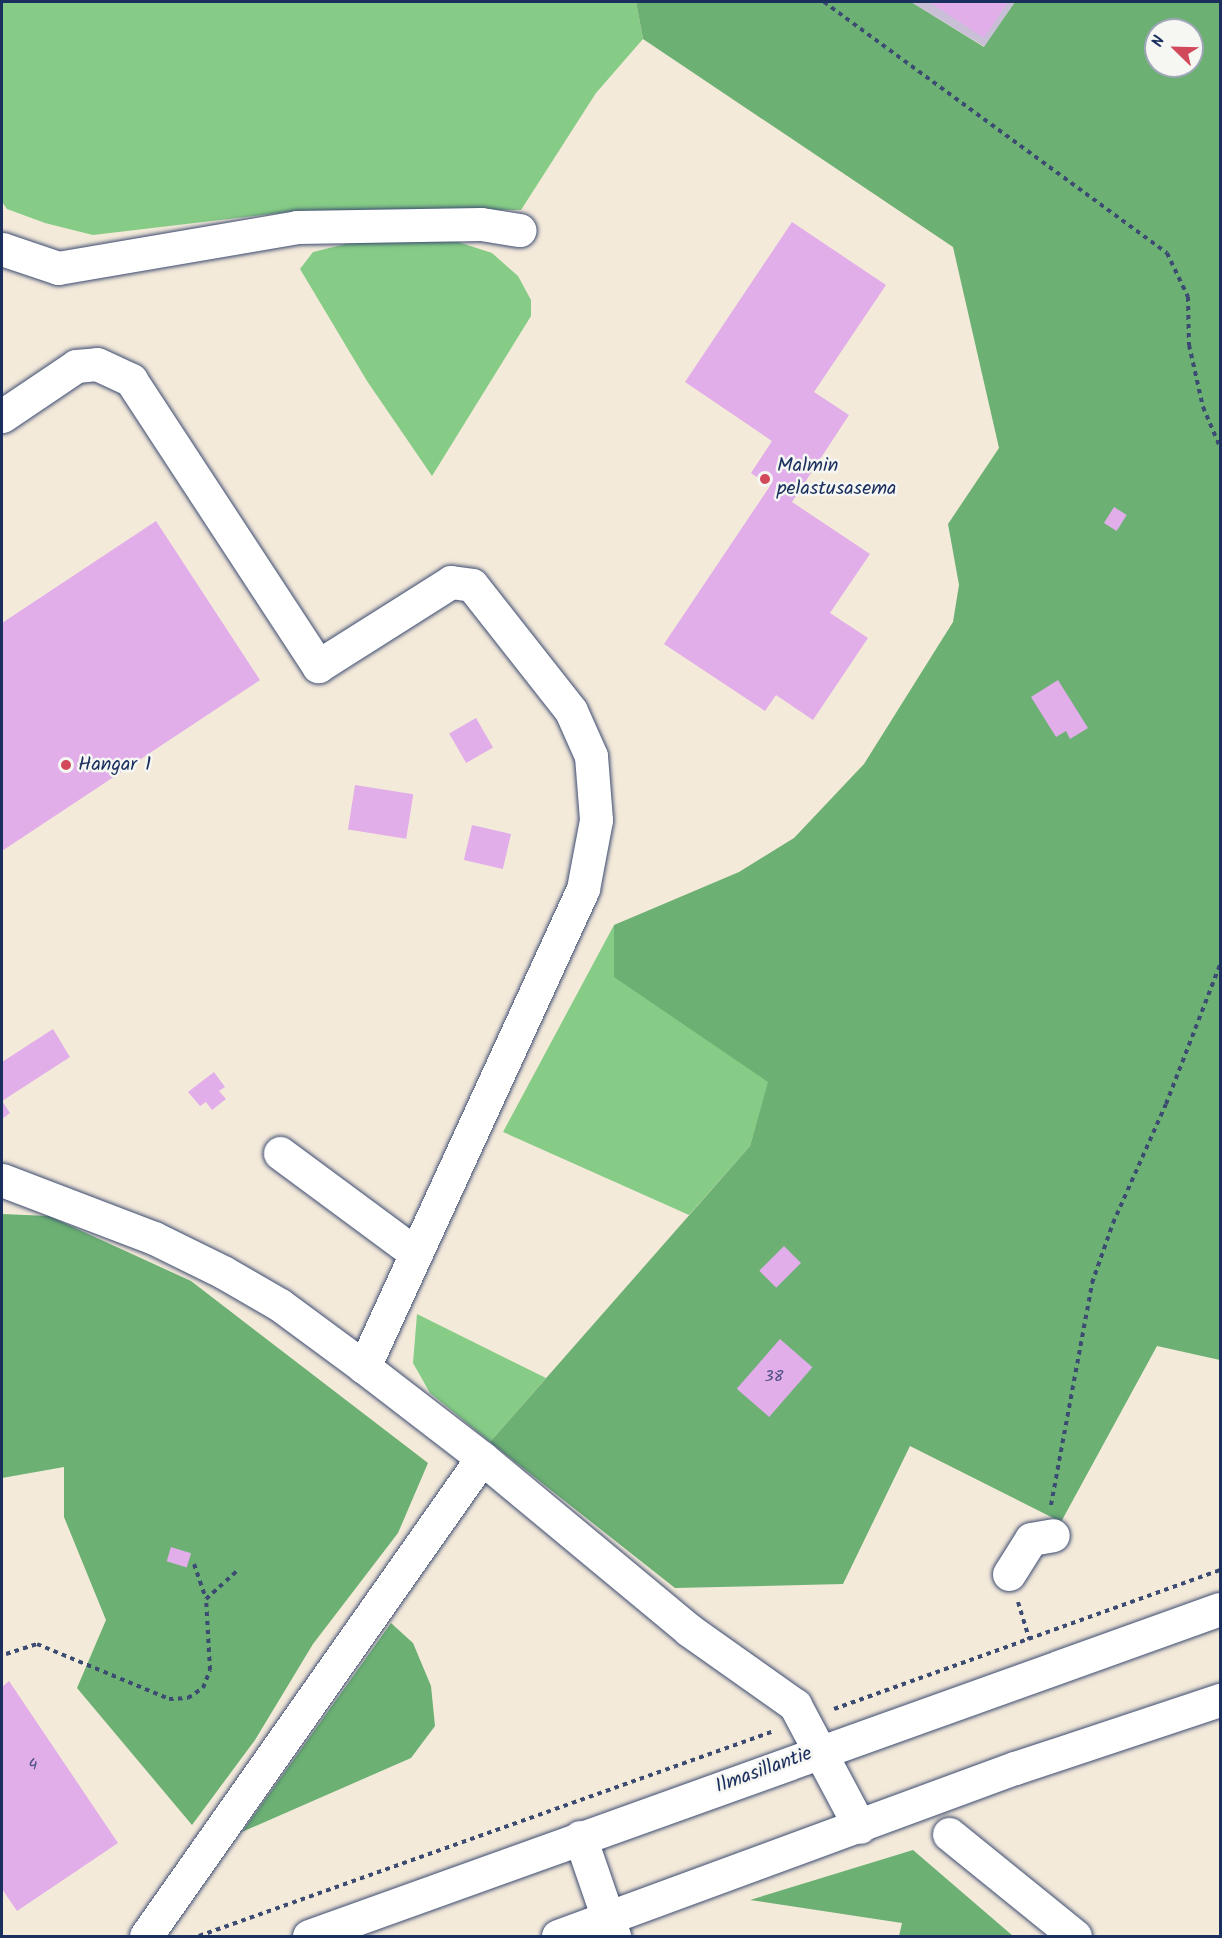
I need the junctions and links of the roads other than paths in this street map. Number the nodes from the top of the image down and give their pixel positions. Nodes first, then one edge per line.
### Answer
1 (520, 230) dead end
2 (2, 249) edge
3 (2, 416) edge
4 (280, 1153) dead end
5 (2, 1180) edge
6 (415, 1253) junction
7 (364, 1368) junction
8 (482, 1458) junction
9 (1053, 1536) dead end
10 (1010, 1574) dead end
11 (1221, 1609) edge
12 (1221, 1700) edge
13 (821, 1750) junction
14 (860, 1827) junction
15 (949, 1834) dead end
16 (580, 1838) junction
17 (611, 1928) edge
18 (146, 1936) edge
19 (309, 1936) edge
20 (558, 1936) edge
21 (1075, 1936) edge

1 - 2 main road
3 - 6 main road
4 - 6 main road
5 - 7 main road
6 - 7 main road
7 - 8 main road
8 - 13 main road
8 - 18 main road
9 - 10 main road
11 - 13 main road, Ilmasillantie
12 - 14 main road
13 - 14 main road
13 - 16 main road, Ilmasillantie
14 - 17 main road
15 - 21 main road
16 - 17 main road
16 - 19 main road, Ilmasillantie
17 - 20 main road

